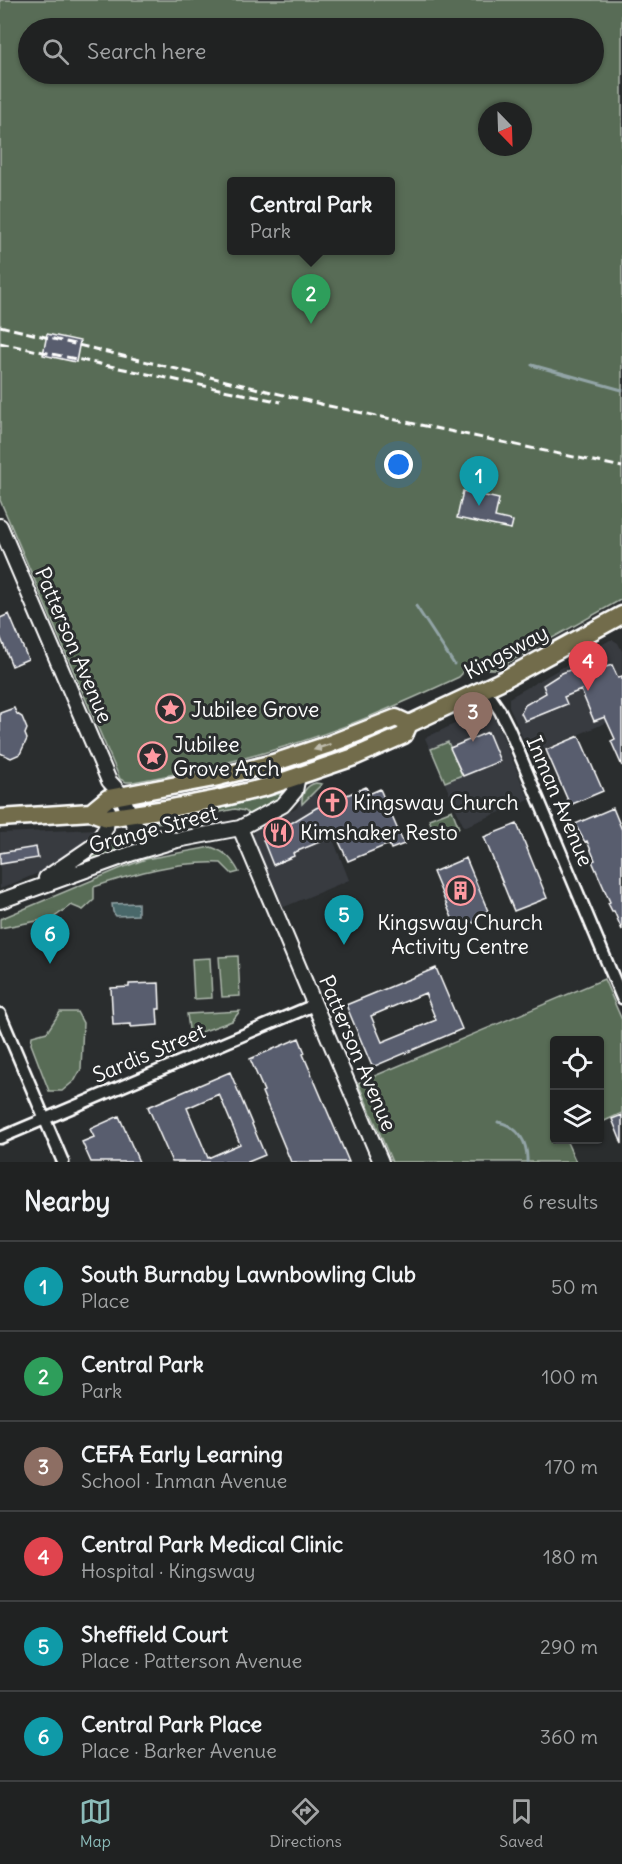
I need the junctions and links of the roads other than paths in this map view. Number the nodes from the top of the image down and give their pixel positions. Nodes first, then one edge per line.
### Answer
1 (0, 526) edge
2 (620, 620) edge
3 (485, 689) junction
4 (409, 724) junction
5 (298, 776) junction
6 (115, 797) junction
7 (129, 814) junction
8 (99, 815) junction
9 (0, 818) edge
10 (240, 828) junction
11 (177, 840) junction
12 (34, 887) junction
13 (0, 901) edge
14 (622, 998) edge
15 (314, 1005) junction
16 (0, 1014) edge
17 (45, 1119) junction
18 (0, 1138) edge
19 (63, 1162) edge
20 (381, 1162) edge

1 - 6 street, Patterson Avenue
2 - 3 main road, Kingsway
3 - 4 main road, Kingsway
3 - 14 street, Inman Avenue
4 - 5 main road, Kingsway
4 -> 6 main road, Kingsway
5 - 7 main road, Kingsway
5 - 10 street, Grange Street
6 - 7 street, Patterson Avenue
6 - 8 main road, Kingsway
7 - 8 main road, Kingsway
7 - 11 street, Patterson Avenue
8 - 9 main road, Kingsway
8 - 12 street
10 - 11 street, Grange Street
10 - 15 street, Patterson Avenue
11 - 12 street, Grange Street
12 - 13 street, Grange Street
15 - 17 street, Sardis Street
15 - 20 street, Patterson Avenue
16 - 17 street
17 - 18 street, Sardis Street
17 - 19 street

